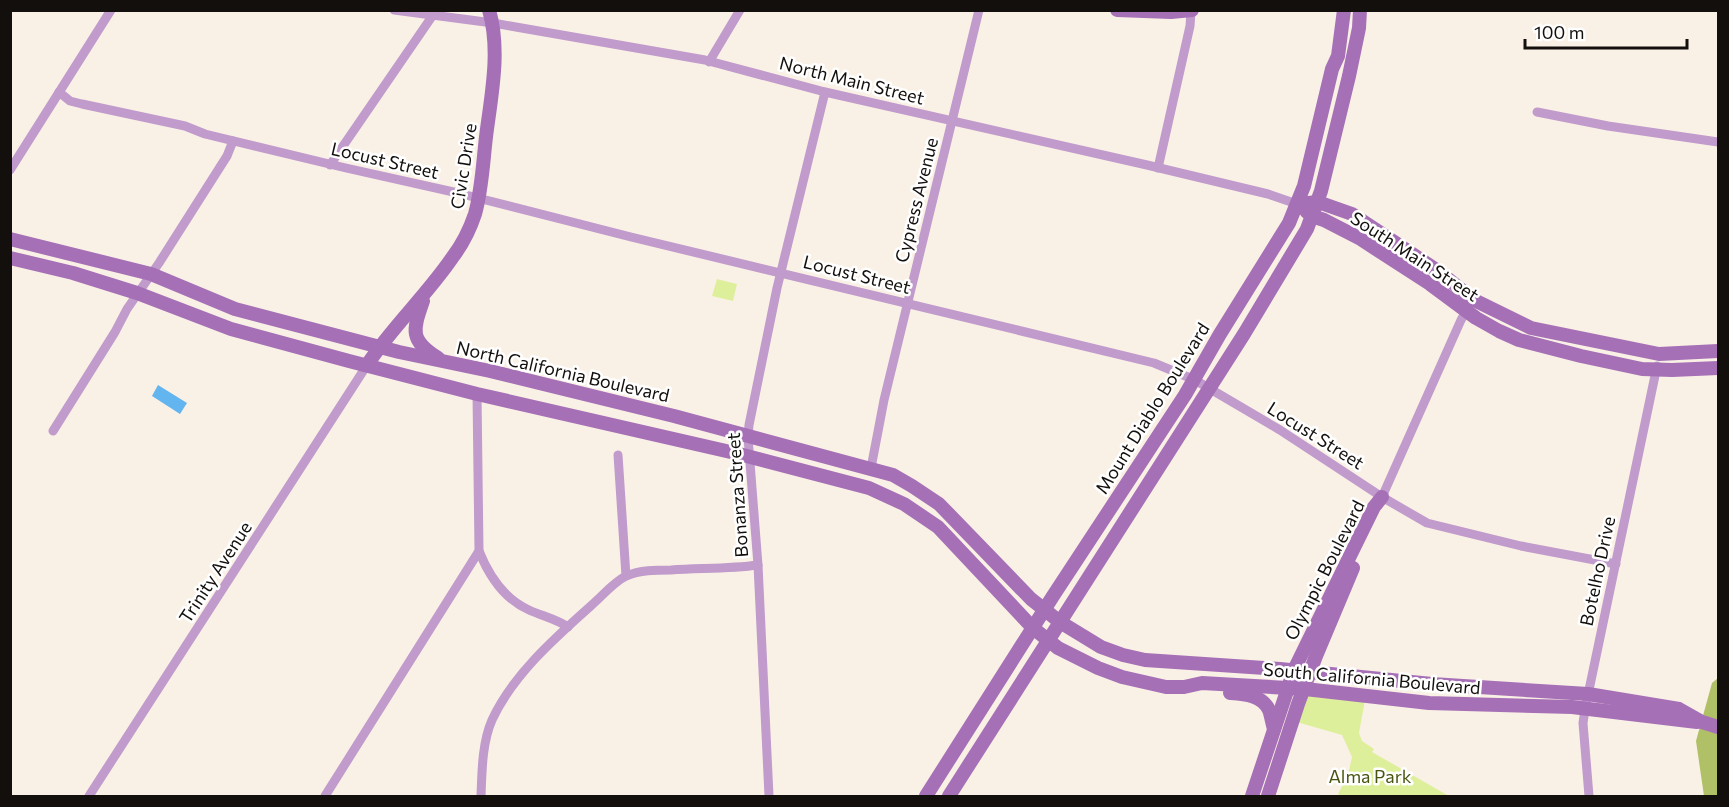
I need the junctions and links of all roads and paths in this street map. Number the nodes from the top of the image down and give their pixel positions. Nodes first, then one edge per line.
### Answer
1 (106, 10) edge
2 (111, 10) edge
3 (394, 10) edge
4 (740, 10) edge
5 (979, 10) edge
6 (1117, 10) edge
7 (1360, 10) edge
8 (1192, 11) edge
9 (1343, 13) edge
10 (433, 15) junction
11 (491, 17) edge
12 (103, 25) junction
13 (709, 62) junction
14 (59, 92) junction
15 (825, 92) junction
16 (1537, 112) dead end
17 (952, 122) junction
18 (233, 141) junction
19 (1719, 142) edge
20 (330, 165) junction
21 (1158, 168) junction
22 (10, 170) edge
23 (478, 199) junction
24 (1317, 202) junction
25 (1297, 204) junction
26 (1312, 216) junction
27 (10, 239) edge
28 (10, 258) edge
29 (781, 272) junction
30 (151, 274) junction
31 (428, 290) junction
32 (137, 293) junction
33 (908, 304) junction
34 (1470, 305) junction
35 (379, 347) junction
36 (1719, 351) edge
37 (1659, 354) junction
38 (442, 360) junction
39 (367, 365) junction
40 (1719, 368) edge
41 (1657, 370) junction
42 (1195, 380) junction
43 (1209, 389) junction
44 (477, 394) junction
45 (53, 431) dead end
46 (748, 437) junction
47 (618, 455) dead end
48 (748, 457) junction
49 (871, 468) junction
50 (1382, 497) junction
51 (479, 551) junction
52 (1616, 564) junction
53 (758, 566) junction
54 (626, 576) junction
55 (1044, 610) junction
56 (1060, 622) junction
57 (568, 627) junction
58 (1033, 628) junction
59 (1048, 641) junction
60 (1294, 670) junction
61 (1311, 671) junction
62 (1184, 687) junction
63 (1288, 688) junction
64 (1305, 689) junction
65 (1588, 694) junction
66 (1585, 709) junction
67 (1702, 722) junction
68 (1719, 727) edge
69 (1274, 729) junction
70 (89, 796) edge
71 (325, 796) edge
72 (481, 796) edge
73 (769, 796) edge
74 (926, 796) edge
75 (949, 796) edge
76 (1252, 796) edge
77 (1268, 796) edge
78 (1589, 796) edge

1 - 12 street
2 - 12 street
3 - 10 street, North Main Street
4 - 13 street
5 - 17 street, Cypress Avenue
6 - 8 main road
7 - 24 main road, Mount Diablo Boulevard
8 - 21 street
9 - 25 main road, Mount Diablo Boulevard
10 - 11 street, North Main Street
10 - 20 street
11 - 13 street, North Main Street
11 - 23 main road, Civic Drive
12 - 14 street
13 - 15 street, North Main Street
14 - 18 street, Locust Street
14 - 22 street
15 - 17 street, North Main Street
15 - 29 street, Bonanza Street
16 - 19 street
17 - 21 street, North Main Street
17 - 33 street, Cypress Avenue
18 - 20 street, Locust Street
18 - 30 street
20 - 23 street, Locust Street
21 - 25 street, North Main Street
23 - 29 street, Locust Street
23 - 31 main road, Civic Drive
24 - 25 main road, South Main Street
24 - 26 main road, Mount Diablo Boulevard
24 - 34 main road, South Main Street
25 - 26 main road, South Main Street
25 - 42 main road, Mount Diablo Boulevard
26 - 34 main road, South Main Street
26 - 43 main road, Mount Diablo Boulevard
27 - 30 main road, North California Boulevard
28 - 32 main road
29 - 33 street, Locust Street
29 - 46 street, Bonanza Street
30 - 32 street
30 - 35 main road, North California Boulevard
31 - 35 main road, Civic Drive
31 - 38 main road
32 - 39 main road
32 - 45 street
33 - 42 street, Locust Street
33 - 49 street, Cypress Avenue
34 - 37 main road, South Main Street
34 - 41 main road, South Main Street
34 - 50 street, Olympic Boulevard
35 - 38 main road, North California Boulevard
35 - 39 main road, Civic Drive
36 - 37 main road, South Main Street
37 - 41 street, Botelho Drive
38 - 46 main road, North California Boulevard
39 - 44 main road
39 - 70 street, Trinity Avenue
40 - 41 main road, South Main Street
41 - 52 street, Botelho Drive
42 - 43 street, Locust Street
42 - 55 main road, Mount Diablo Boulevard
43 - 50 street, Locust Street
43 - 56 main road, Mount Diablo Boulevard
44 - 48 main road
44 - 51 street
46 - 48 street, Bonanza Street
46 - 49 main road, North California Boulevard
47 - 54 street
48 - 53 street, Bonanza Street
48 - 58 main road
49 - 55 main road, North California Boulevard
50 - 52 street, Locust Street
50 - 60 main road, Olympic Boulevard
50 - 61 main road, Olympic Boulevard
51 - 57 street
51 - 71 street
52 - 65 street, Botelho Drive
53 - 54 street
53 - 73 street, Bonanza Street
54 - 57 street
55 - 56 main road, North California Boulevard
55 - 58 main road, Mount Diablo Boulevard
56 - 59 main road, Mount Diablo Boulevard
56 - 60 main road, South California Boulevard
57 - 72 street
58 - 59 main road
58 - 74 main road, Mount Diablo Boulevard
59 - 62 main road, South California Boulevard
59 - 75 main road, Mount Diablo Boulevard
60 - 61 main road, South California Boulevard
60 - 63 main road, Olympic Boulevard
61 - 64 main road, Olympic Boulevard
61 - 65 main road, South California Boulevard
62 - 63 main road, South California Boulevard
62 - 69 main road
63 - 64 main road, South California Boulevard
63 - 69 main road, Olympic Boulevard
64 - 66 main road, South California Boulevard
64 - 77 main road, Olympic Boulevard
65 - 66 street, Botelho Drive
65 - 67 main road, South California Boulevard
66 - 67 main road, South California Boulevard
66 - 78 street, Botelho Drive
67 - 68 main road, South California Boulevard
69 - 76 main road, Olympic Boulevard

